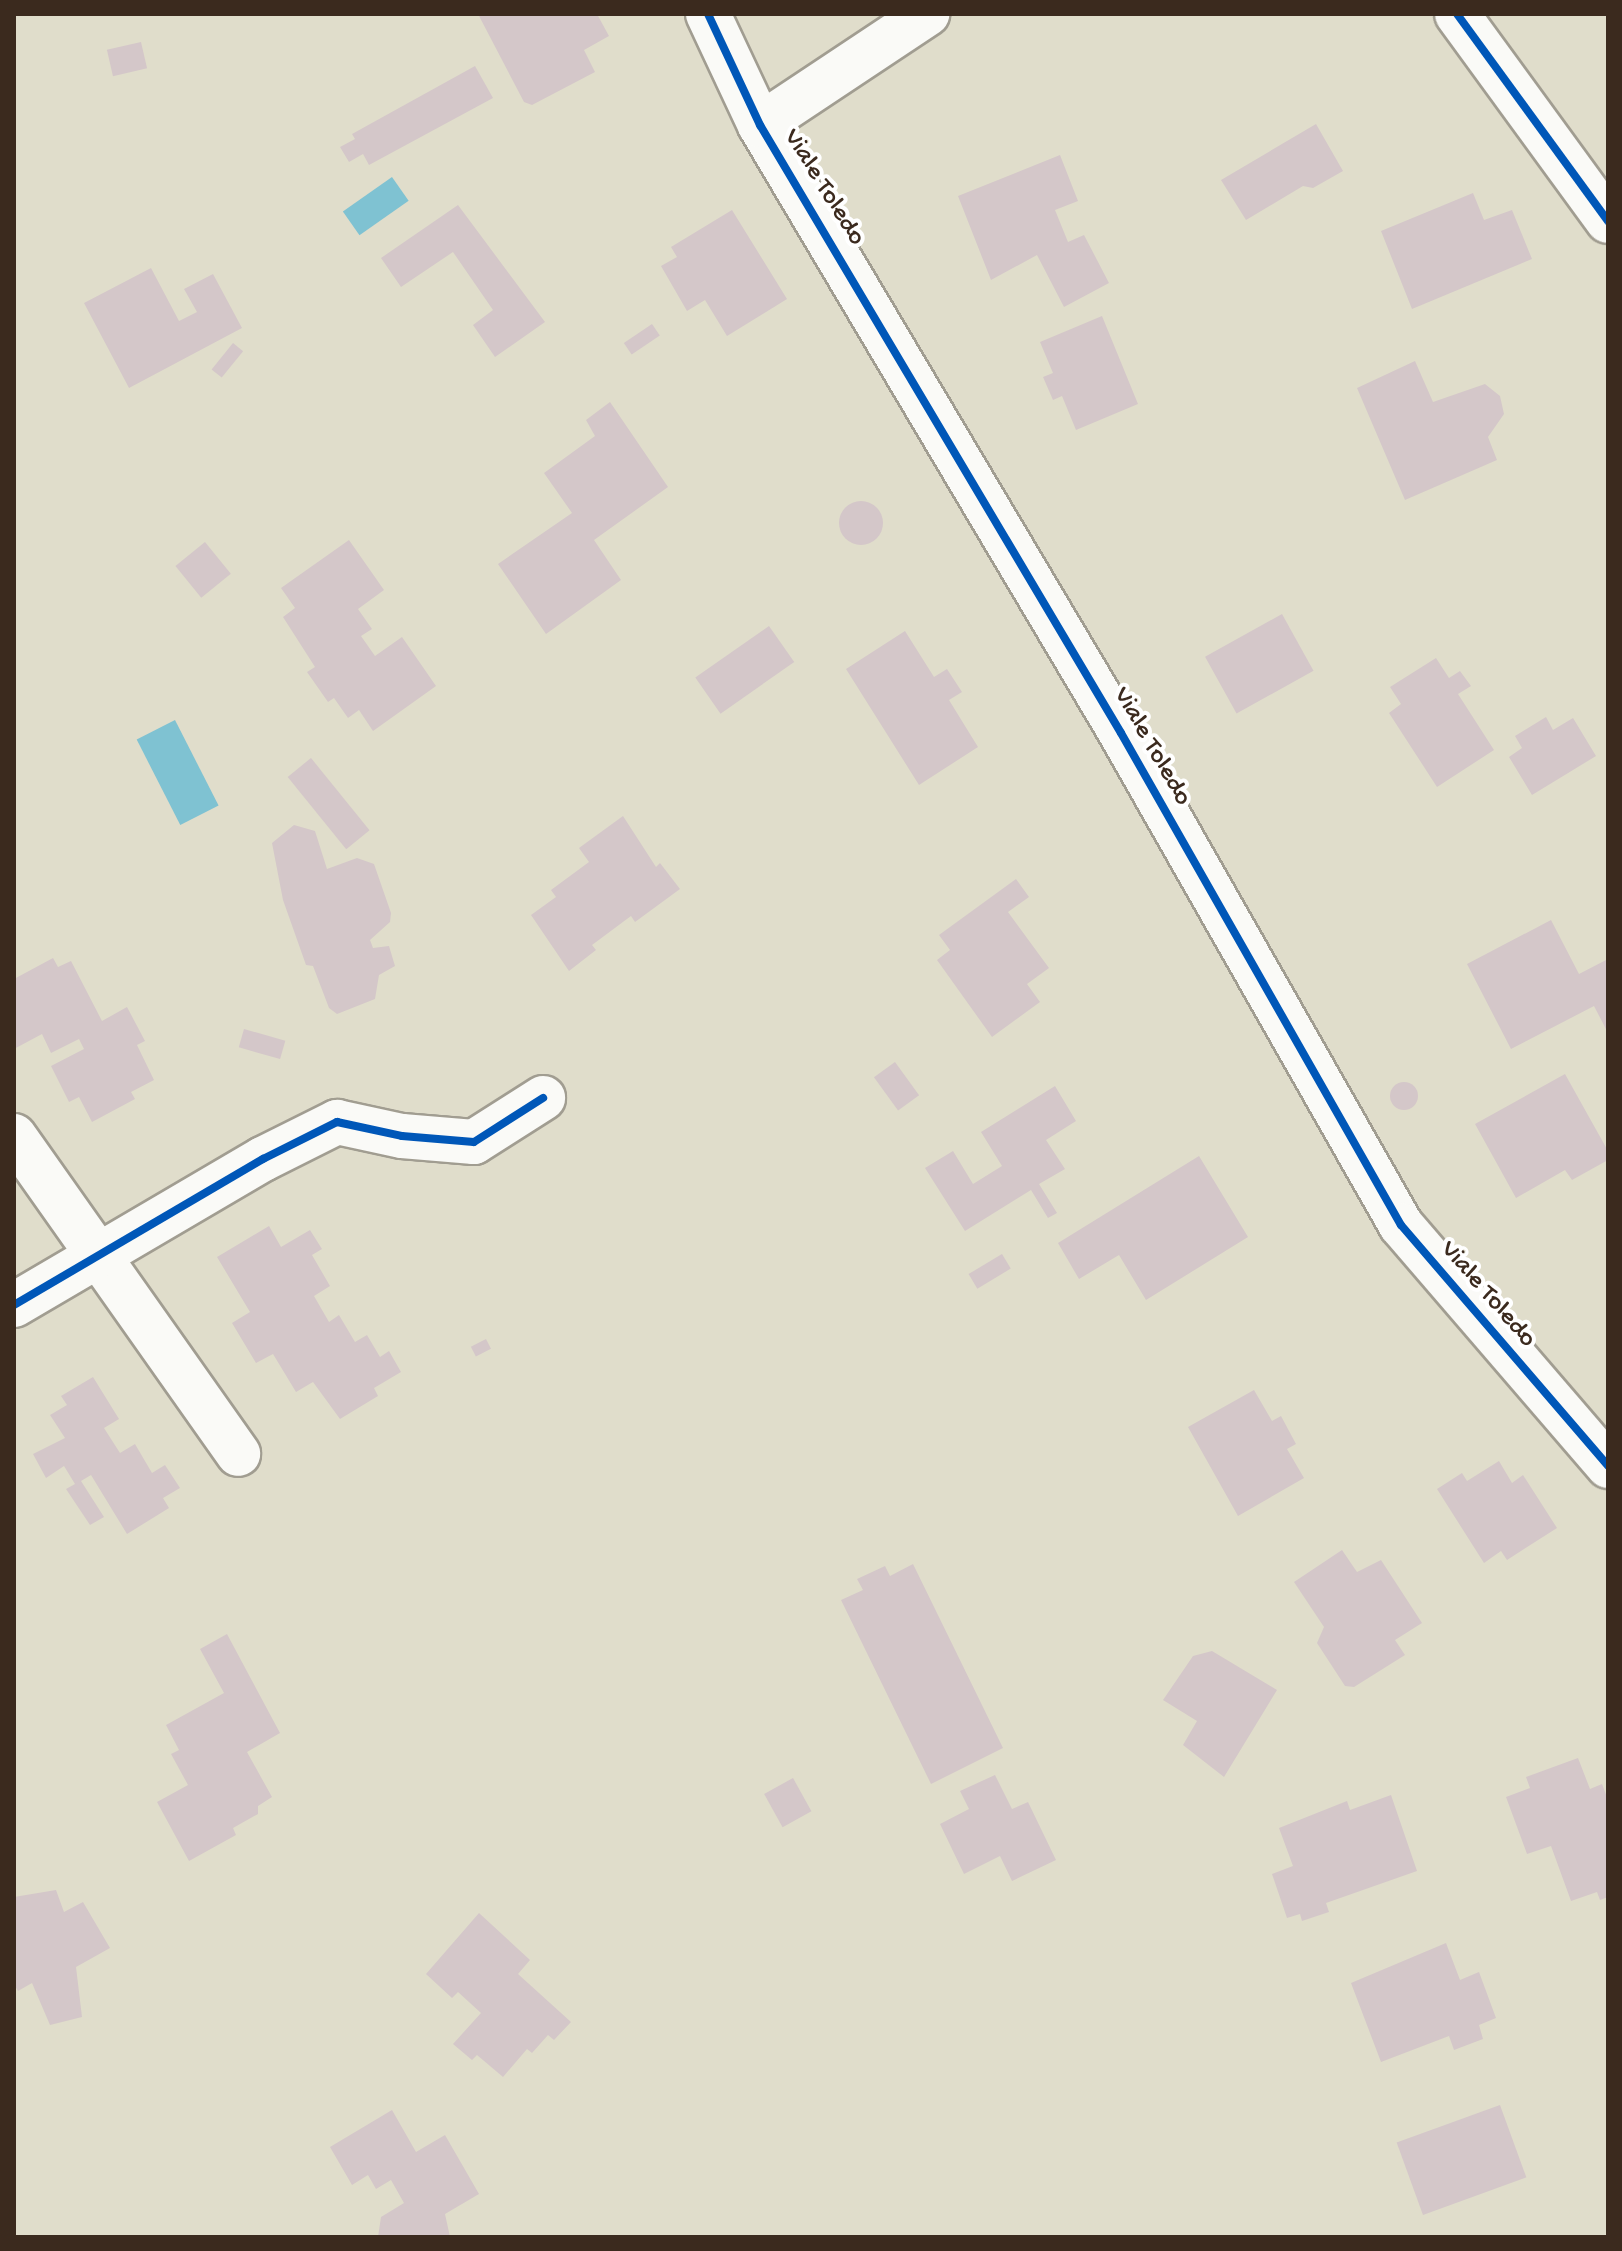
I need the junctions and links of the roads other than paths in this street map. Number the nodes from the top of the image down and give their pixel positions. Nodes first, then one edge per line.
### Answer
1 (708, 14) edge
2 (927, 14) edge
3 (1457, 14) edge
4 (760, 125) junction
5 (1608, 221) edge
6 (543, 1098) dead end
7 (14, 1136) edge
8 (99, 1257) junction
9 (14, 1305) edge
10 (238, 1454) dead end
11 (1608, 1466) edge

1 - 4 street, Viale Toledo
2 - 4 street
3 - 5 street
4 - 11 street, Viale Toledo
6 - 8 street
7 - 8 street
8 - 9 street
8 - 10 street

